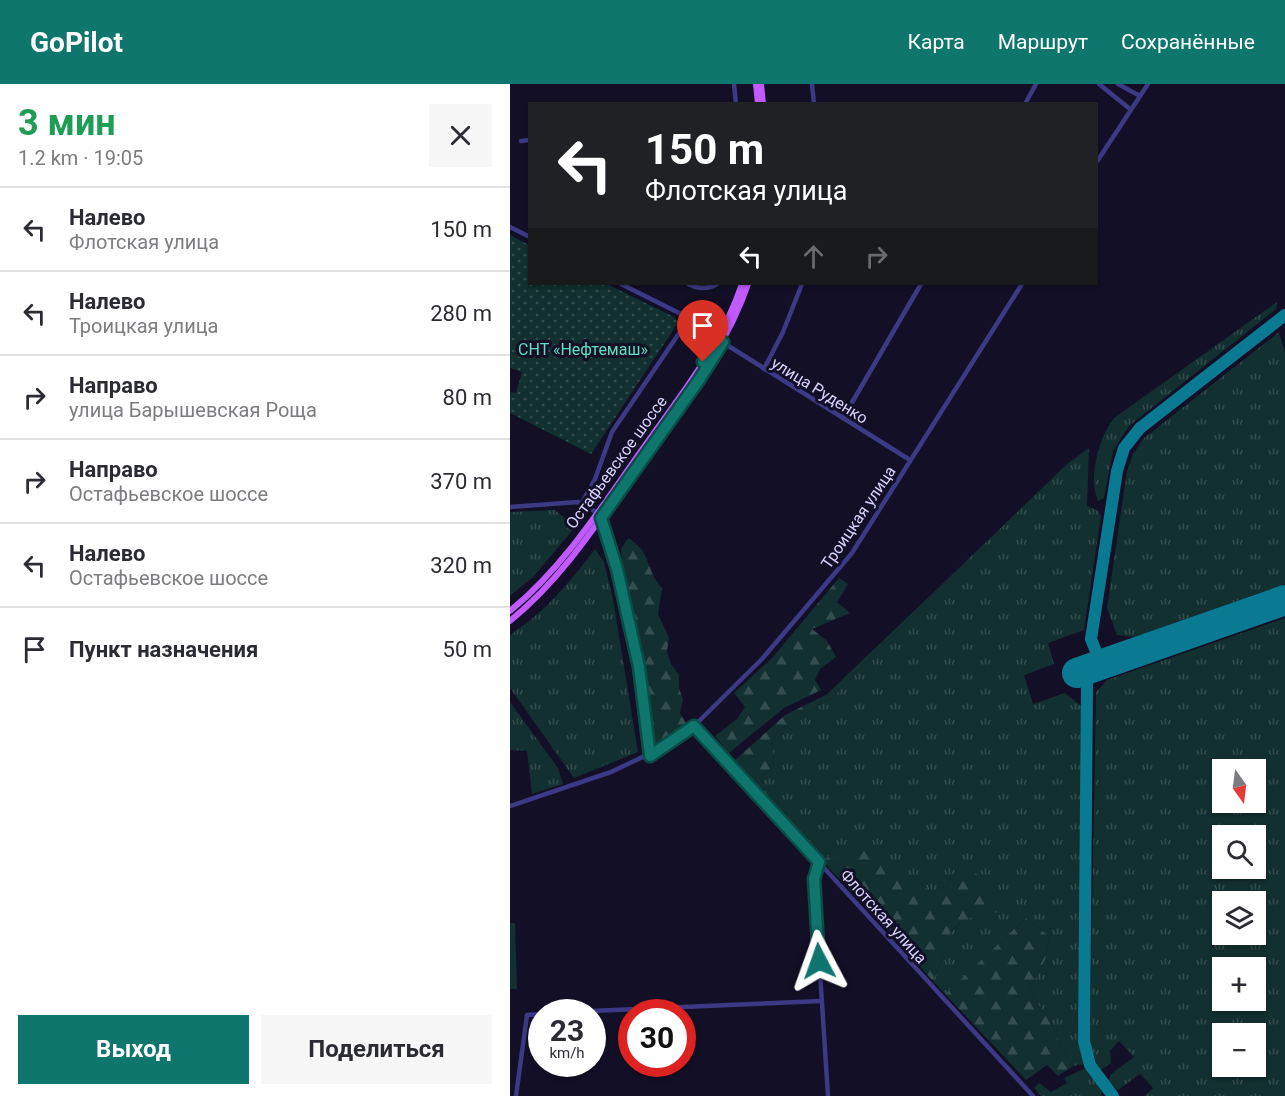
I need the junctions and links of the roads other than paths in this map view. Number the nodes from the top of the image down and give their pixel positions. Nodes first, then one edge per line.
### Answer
1 (734, 84) edge
2 (756, 84) edge
3 (761, 84) edge
4 (812, 84) edge
5 (1036, 84) edge
6 (1099, 84) edge
7 (1118, 84) edge
8 (1148, 84) edge
9 (1140, 96) junction
10 (736, 102) edge
11 (758, 102) edge
12 (763, 102) edge
13 (814, 102) edge
14 (1026, 102) edge
15 (1130, 109) junction
16 (528, 140) edge
17 (521, 141) dead end
18 (1098, 160) edge
19 (510, 227) edge
20 (528, 236) edge
21 (623, 285) edge
22 (689, 285) edge
23 (715, 285) edge
24 (742, 285) edge
25 (748, 285) edge
26 (801, 285) edge
27 (920, 285) edge
28 (1021, 285) edge
29 (720, 340) junction
30 (764, 369) junction
31 (843, 418) junction
32 (910, 460) junction
33 (582, 503) junction
34 (510, 507) edge
35 (599, 515) junction
36 (592, 531) junction
37 (607, 536) junction
38 (510, 611) edge
39 (510, 621) edge
40 (694, 726) junction
41 (650, 756) junction
42 (510, 806) edge
43 (819, 862) junction
44 (822, 1001) junction
45 (606, 1010) edge
46 (528, 1015) edge
47 (516, 1096) edge
48 (828, 1096) edge
49 (1033, 1096) edge

1 - 10 street
2 - 11 main road
3 - 12 main road
4 - 13 street
5 - 14 street
6 - 15 street
7 - 9 street
8 - 9 street
9 - 15 street
15 - 18 street
16 - 17 street
19 - 20 street
21 - 33 street
22 - 23 street
24 - 29 main road, Остафьевское шоссе
25 - 29 main road, Остафьевское шоссе
26 - 30 street
27 - 31 street
28 - 32 street, Троицкая улица
29 - 30 street, улица Руденко
29 - 35 main road, Остафьевское шоссе
30 - 31 street, улица Руденко
31 - 32 street, улица Руденко
32 - 40 street, Троицкая улица
33 - 34 street
33 - 35 street
35 - 36 main road, Остафьевское шоссе
35 - 37 street
35 - 38 main road, Остафьевское шоссе
36 - 37 street
36 - 39 main road, Остафьевское шоссе
37 - 41 street
40 - 41 street, Троицкая улица
40 - 43 street, Флотская улица
41 - 42 street, Троицкая улица
43 - 44 street
43 - 49 street, Флотская улица
44 - 45 street
44 - 48 street
46 - 47 street

